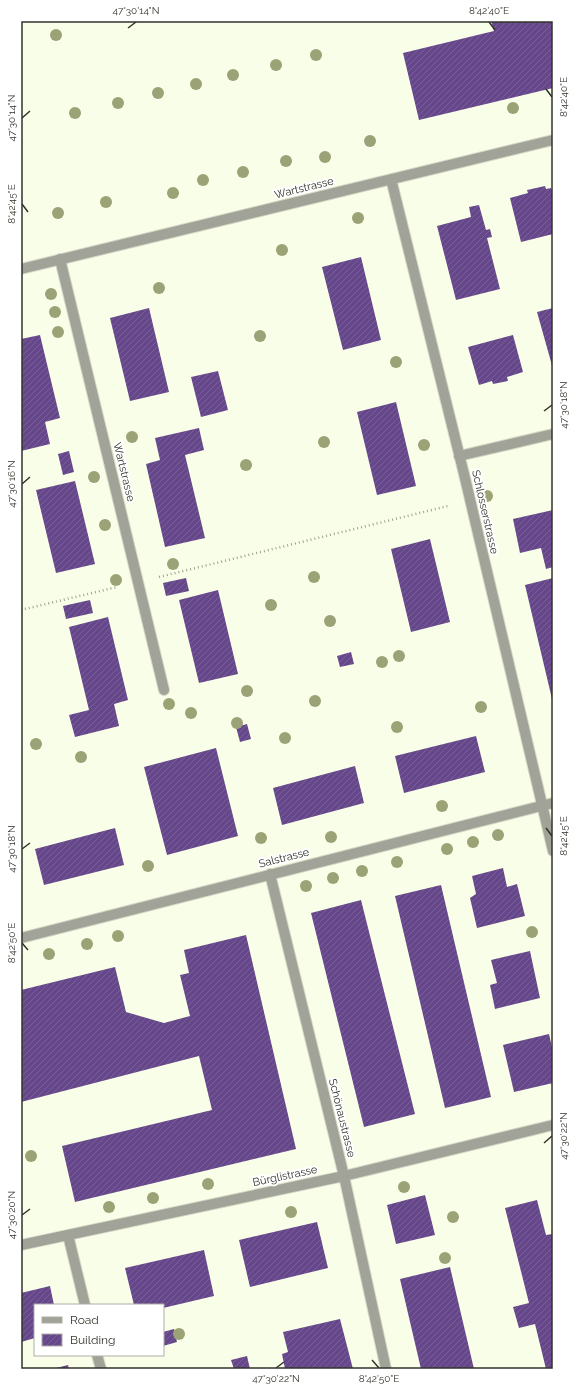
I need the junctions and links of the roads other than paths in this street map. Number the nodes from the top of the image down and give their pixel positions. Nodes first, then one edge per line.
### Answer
1 (553, 140) edge
2 (391, 179) junction
3 (60, 259) junction
4 (21, 269) edge
5 (553, 434) edge
6 (459, 456) junction
7 (164, 690) dead end
8 (553, 802) edge
9 (542, 805) junction
10 (553, 851) edge
11 (270, 874) junction
12 (21, 938) edge
13 (553, 1125) edge
14 (344, 1176) junction
15 (68, 1235) junction
16 (21, 1246) edge
17 (85, 1304) edge
18 (97, 1356) edge
19 (101, 1369) edge
20 (386, 1369) edge

1 - 2 street, Wartstrasse
2 - 3 street, Wartstrasse
2 - 6 street, Schlosserstrasse
3 - 4 street, Wartstrasse
3 - 7 street, Wartstrasse
5 - 6 street
6 - 9 street, Schlosserstrasse
8 - 9 street, Salstrasse
9 - 10 street, Schlosserstrasse
9 - 11 street, Salstrasse
11 - 12 street, Salstrasse
11 - 14 street, Schönaustrasse
13 - 14 street, Bürglistrasse
14 - 15 street, Bürglistrasse
14 - 20 street, Schönaustrasse
15 - 16 street, Bürglistrasse
15 - 17 street
18 - 19 street

